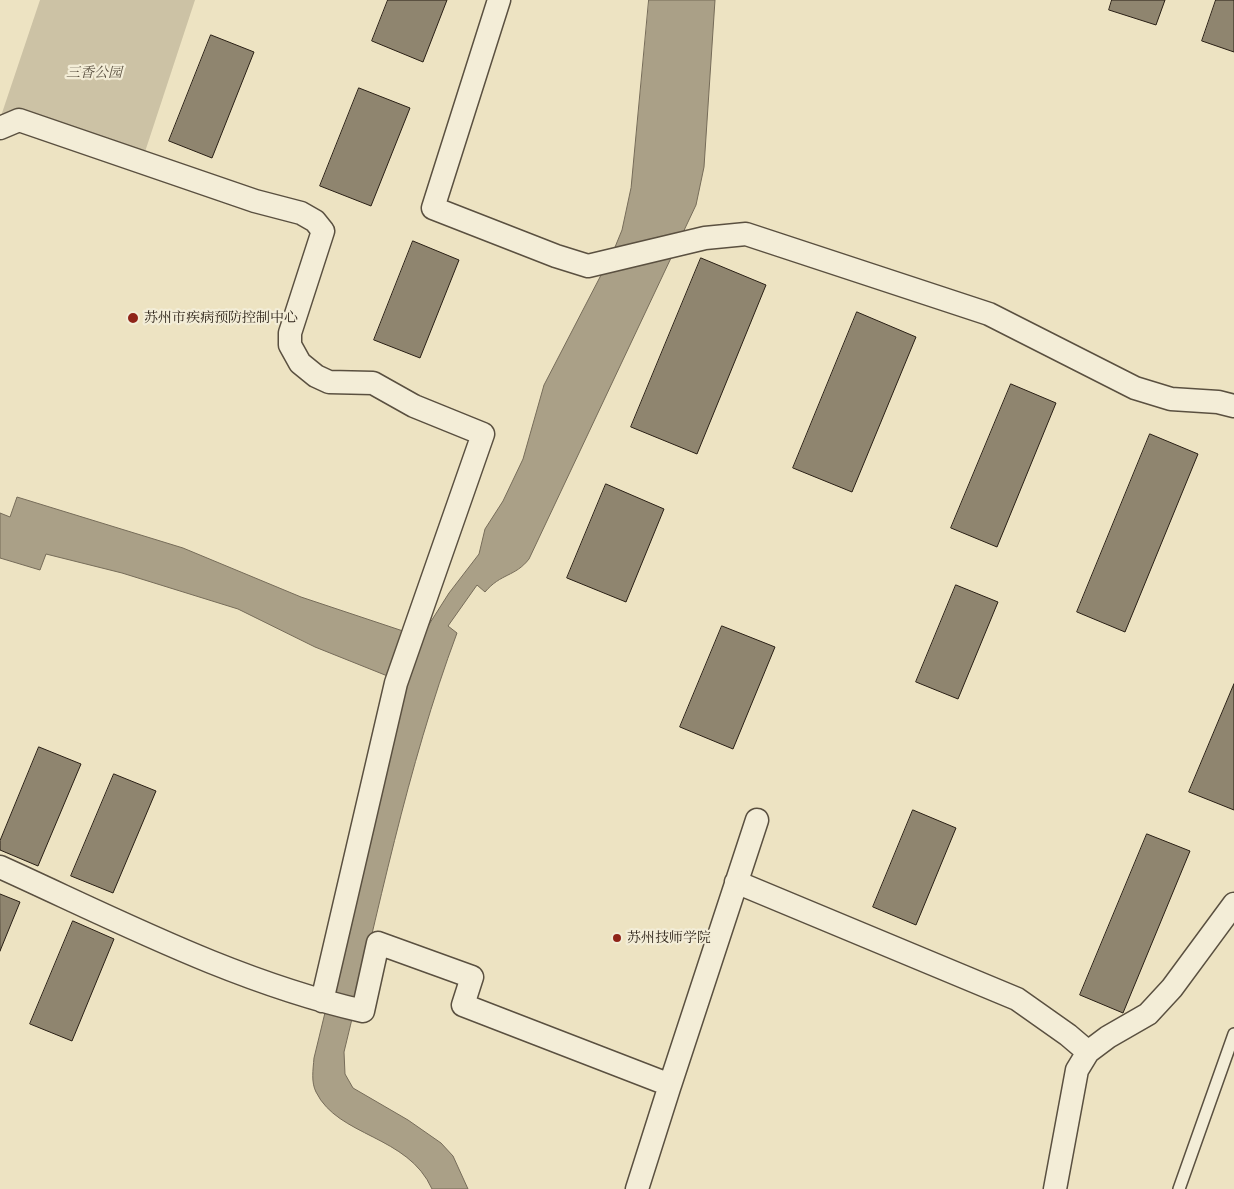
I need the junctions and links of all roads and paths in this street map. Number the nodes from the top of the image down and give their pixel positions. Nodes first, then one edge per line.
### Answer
1 (499, 0) edge
2 (0, 128) edge
3 (1234, 406) edge
4 (757, 820) dead end
5 (0, 868) edge
6 (736, 882) junction
7 (1234, 904) edge
8 (324, 1002) junction
9 (1234, 1034) edge
10 (1088, 1052) junction
11 (670, 1085) junction
12 (638, 1189) edge
13 (1055, 1189) edge
14 (1179, 1189) edge

1 - 3 street
2 - 8 street
4 - 6 street
5 - 8 street
6 - 10 street
6 - 11 street
7 - 10 street
8 - 11 street
9 - 14 lane
10 - 13 street
11 - 12 street

